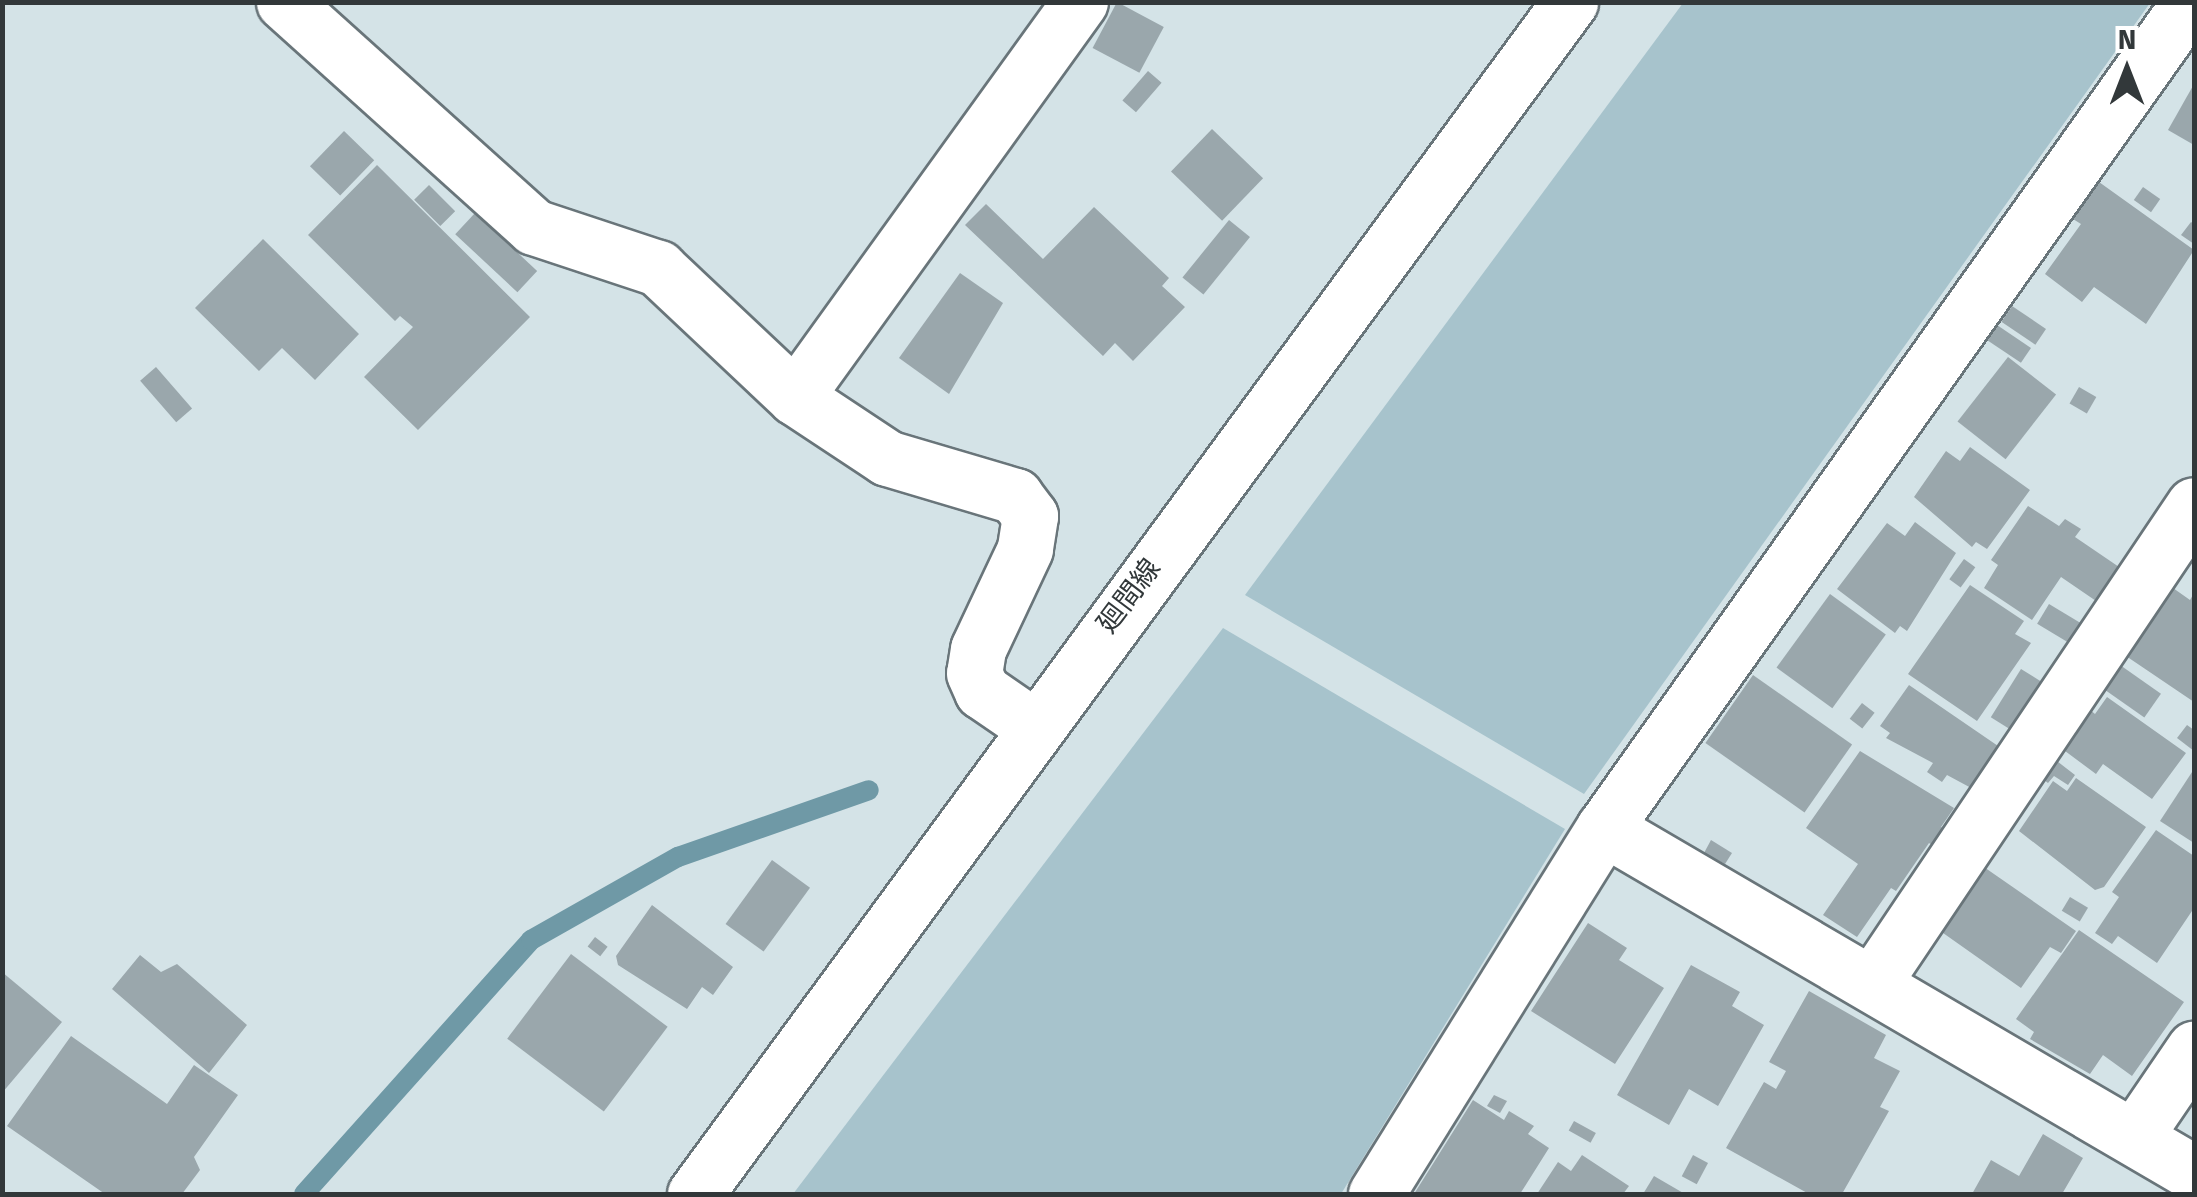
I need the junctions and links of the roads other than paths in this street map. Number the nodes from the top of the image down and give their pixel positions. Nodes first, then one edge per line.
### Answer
1 (284, 2) edge
2 (1080, 2) edge
3 (1570, 2) edge
4 (2190, 2) edge
5 (795, 397) junction
6 (2194, 505) edge
7 (1033, 726) junction
8 (1604, 828) junction
9 (1872, 984) junction
10 (2194, 1049) edge
11 (2134, 1136) junction
12 (2194, 1173) edge
13 (695, 1194) edge
14 (1376, 1194) edge

1 - 5 street
2 - 5 street
3 - 7 street, 廻間線
4 - 8 street
5 - 7 street
6 - 9 street
7 - 13 street, 廻間線
8 - 9 street
8 - 14 street
9 - 11 street
10 - 11 street
11 - 12 street

